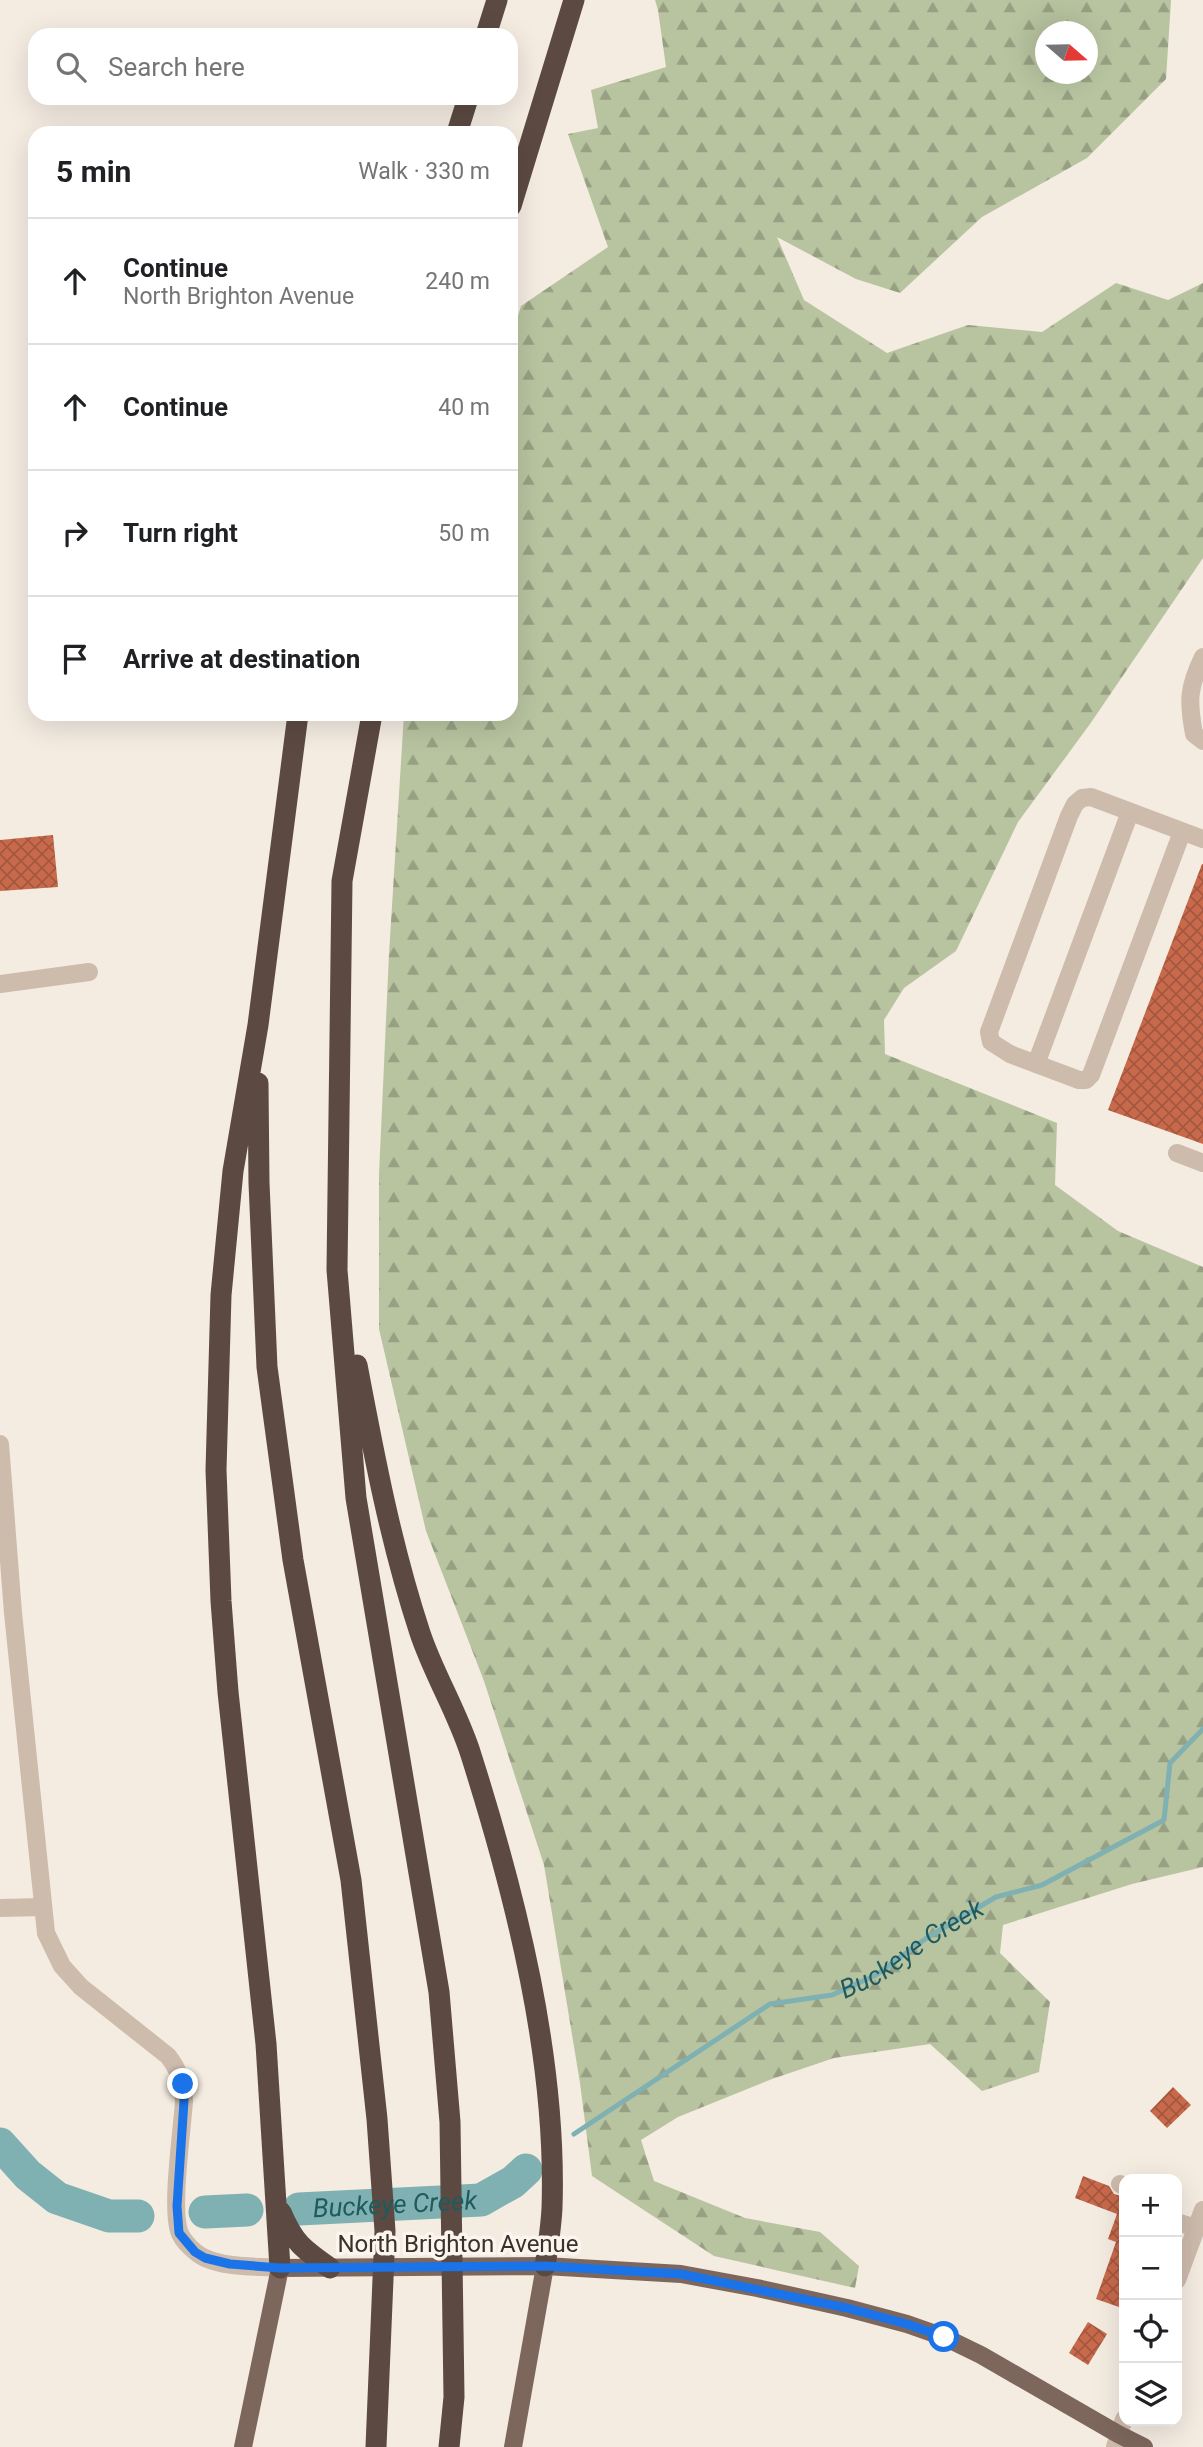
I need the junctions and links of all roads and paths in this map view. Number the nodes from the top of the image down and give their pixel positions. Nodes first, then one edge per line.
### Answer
1 (497, 0) edge
2 (574, 0) edge
3 (488, 28) edge
4 (466, 105) edge
5 (459, 126) edge
6 (518, 183) edge
7 (1203, 657) edge
8 (297, 721) edge
9 (371, 721) edge
10 (1203, 741) edge
11 (1130, 812) junction
12 (1182, 832) junction
13 (1203, 839) edge
14 (89, 972) dead end
15 (0, 984) edge
16 (258, 1025) junction
17 (1036, 1064) junction
18 (1177, 1153) dead end
19 (1203, 1163) edge
20 (337, 1270) junction
21 (0, 1444) edge
22 (1, 1467) edge
23 (6, 1612) edge
24 (43, 1907) junction
25 (0, 1908) edge
26 (277, 2204) junction
27 (1203, 2210) edge
28 (1182, 2224) edge
29 (1196, 2228) junction
30 (545, 2266) junction
31 (1182, 2266) edge
32 (280, 2268) junction
33 (330, 2268) junction
34 (1119, 2433) edge
35 (243, 2447) edge
36 (376, 2447) edge
37 (449, 2447) edge
38 (513, 2447) edge
39 (1144, 2447) edge

1 - 3 highway
2 - 6 highway
4 - 5 highway
7 - 10 street
8 - 16 highway
9 - 20 highway
11 - 12 street
11 - 17 street
11 - 17 street
12 - 13 street
12 - 17 street
14 - 15 street
16 - 26 highway
16 - 36 highway
18 - 19 street
20 - 30 highway
20 - 37 highway
21 - 22 street
22 - 23 street
23 - 24 street
24 - 25 street
24 - 32 street
26 - 32 highway
26 - 33 highway
27 - 29 street
28 - 29 street
29 - 31 street
30 - 33 main road, North Brighton Avenue
30 - 34 main road, North Brighton Avenue
30 - 38 main road
32 - 33 main road, North Brighton Avenue
32 - 35 main road
34 - 39 main road, North Brighton Avenue

